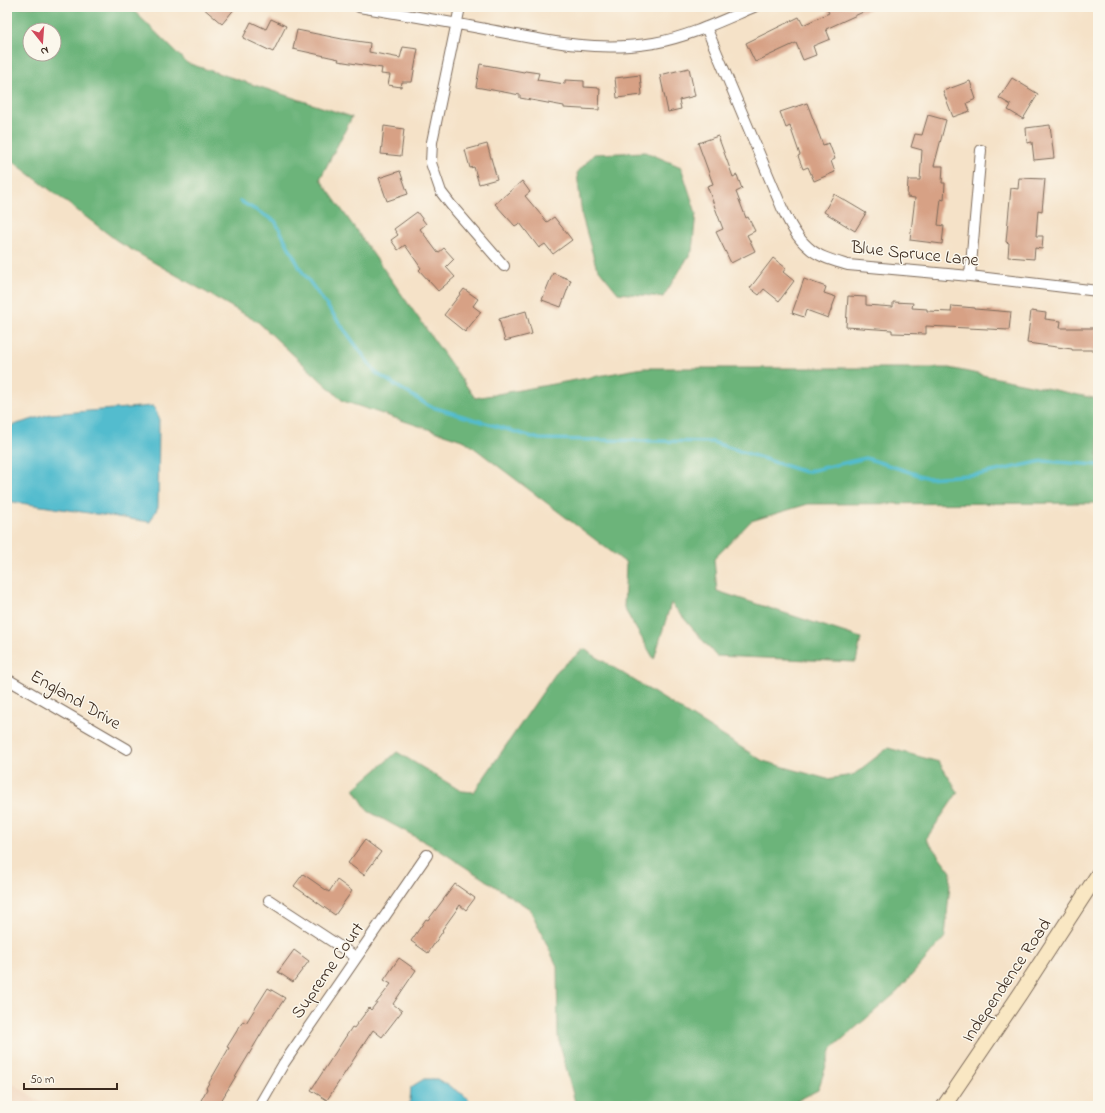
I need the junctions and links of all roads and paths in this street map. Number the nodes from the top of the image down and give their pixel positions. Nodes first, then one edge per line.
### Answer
1 (359, 7) edge
2 (460, 7) edge
3 (754, 7) edge
4 (457, 24) junction
5 (706, 27) junction
6 (981, 150) dead end
7 (504, 266) dead end
8 (970, 276) junction
9 (1098, 291) edge
10 (7, 679) edge
11 (127, 749) dead end
12 (427, 855) dead end
13 (1098, 874) edge
14 (269, 900) dead end
15 (356, 957) junction
16 (259, 1106) edge
17 (944, 1106) edge

1 - 4 street
2 - 4 street
3 - 5 street
4 - 5 street
4 - 7 street
5 - 8 street, Blue Spruce Lane
6 - 8 street
8 - 9 street, Blue Spruce Lane
10 - 11 street, England Drive
12 - 15 street, Supreme Court
13 - 17 street, Independence Road
14 - 15 street
15 - 16 street, Supreme Court

